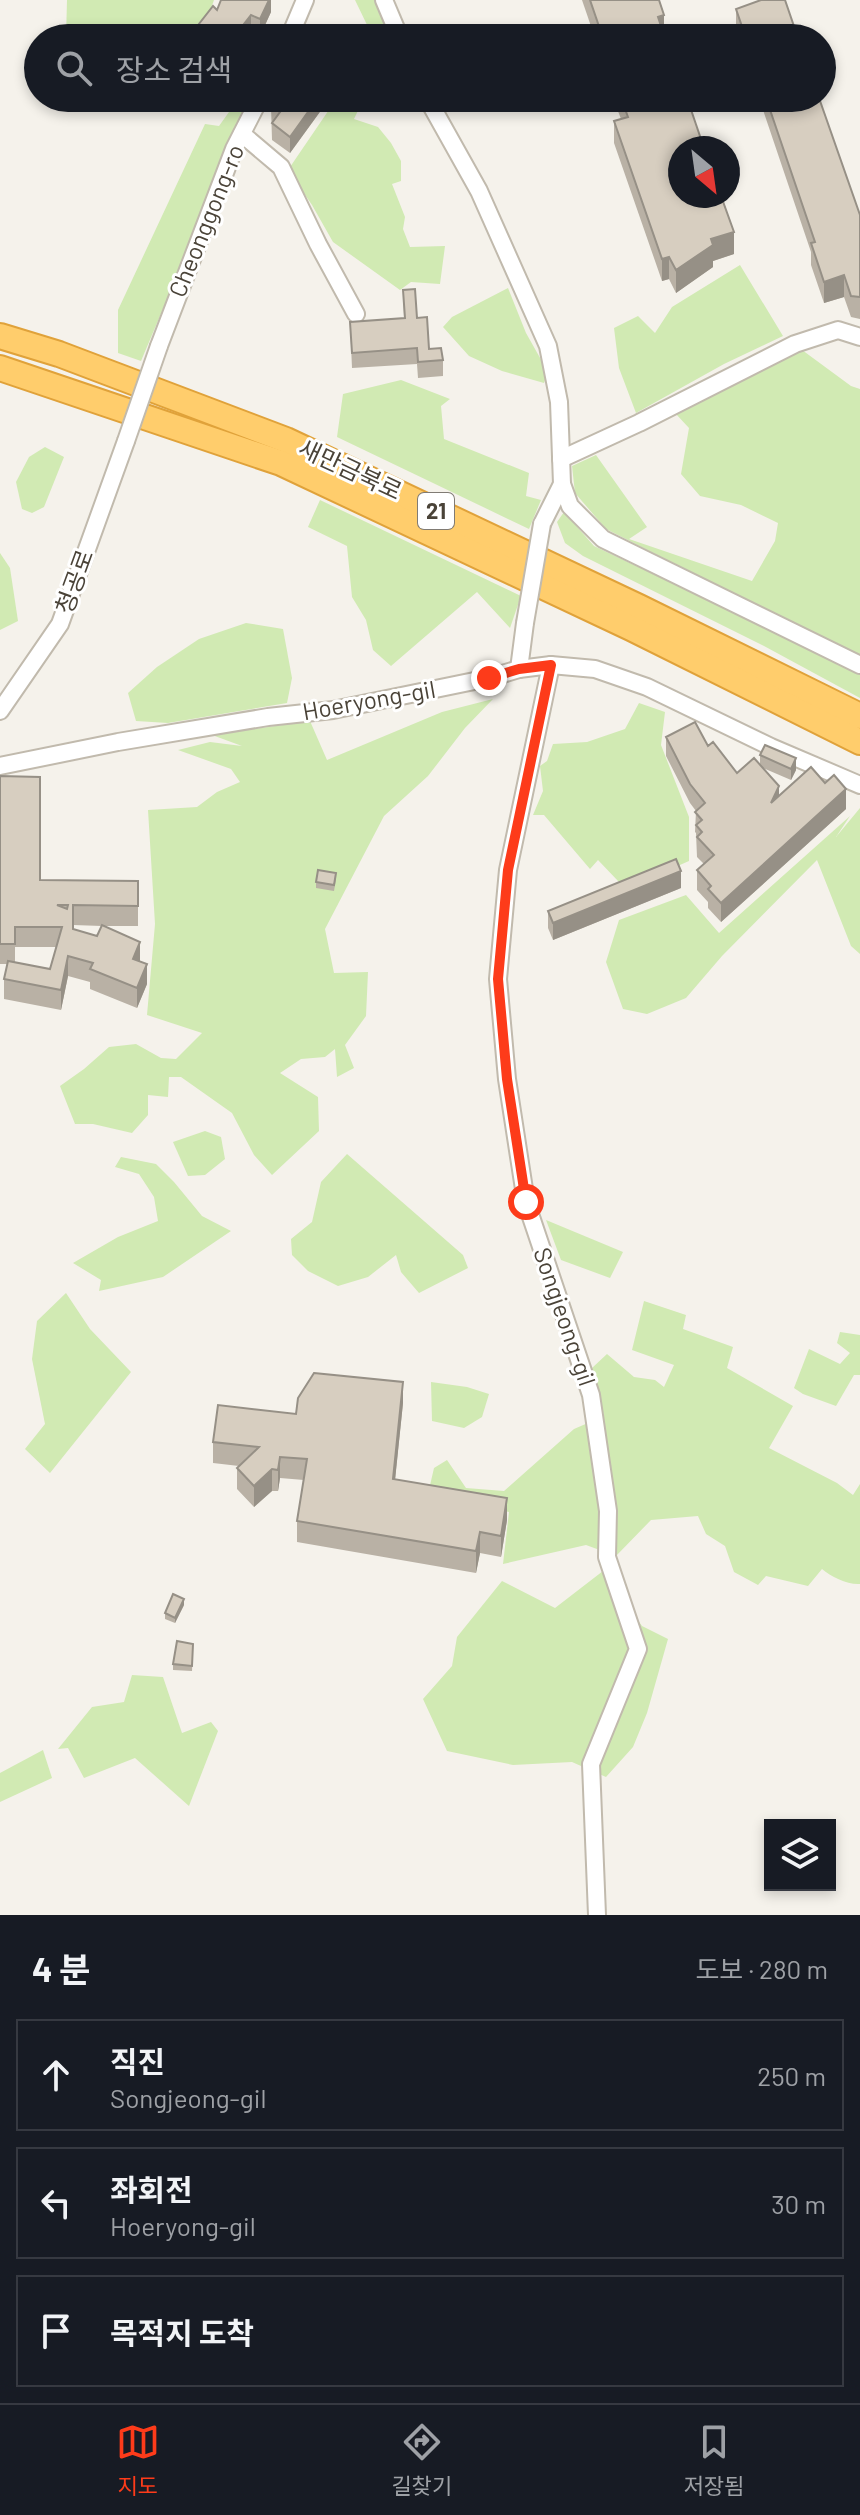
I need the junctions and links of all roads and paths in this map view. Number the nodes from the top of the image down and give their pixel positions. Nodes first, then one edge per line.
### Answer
1 (305, 0) edge
2 (384, 0) edge
3 (295, 24) edge
4 (394, 24) edge
5 (253, 112) edge
6 (435, 112) edge
7 (242, 134) junction
8 (356, 314) dead end
9 (0, 336) edge
10 (860, 337) edge
11 (0, 368) edge
12 (126, 441) joint
13 (561, 459) junction
14 (562, 484) junction
15 (551, 665) junction
16 (860, 665) edge
17 (519, 669) junction
18 (0, 711) edge
19 (860, 716) edge
20 (860, 742) edge
21 (0, 766) edge
22 (860, 785) edge
23 (597, 1915) edge

1 - 3 street
2 - 4 street
5 - 7 street, Cheonggong-ro
6 - 13 street
7 - 8 street
7 - 12 street, Cheonggong-ro, bridge
9 - 19 highway, 새만금북로 / 21
10 - 13 street
11 - 20 highway, 새만금북로 / 21
12 - 18 street, 청공로
13 - 14 street
14 - 16 street
14 - 17 street, bridge
15 - 17 street, Hoeryong-gil
15 - 22 street, Hoeryong-gil
15 - 23 street, Songjeong-gil
17 - 21 street, Hoeryong-gil

